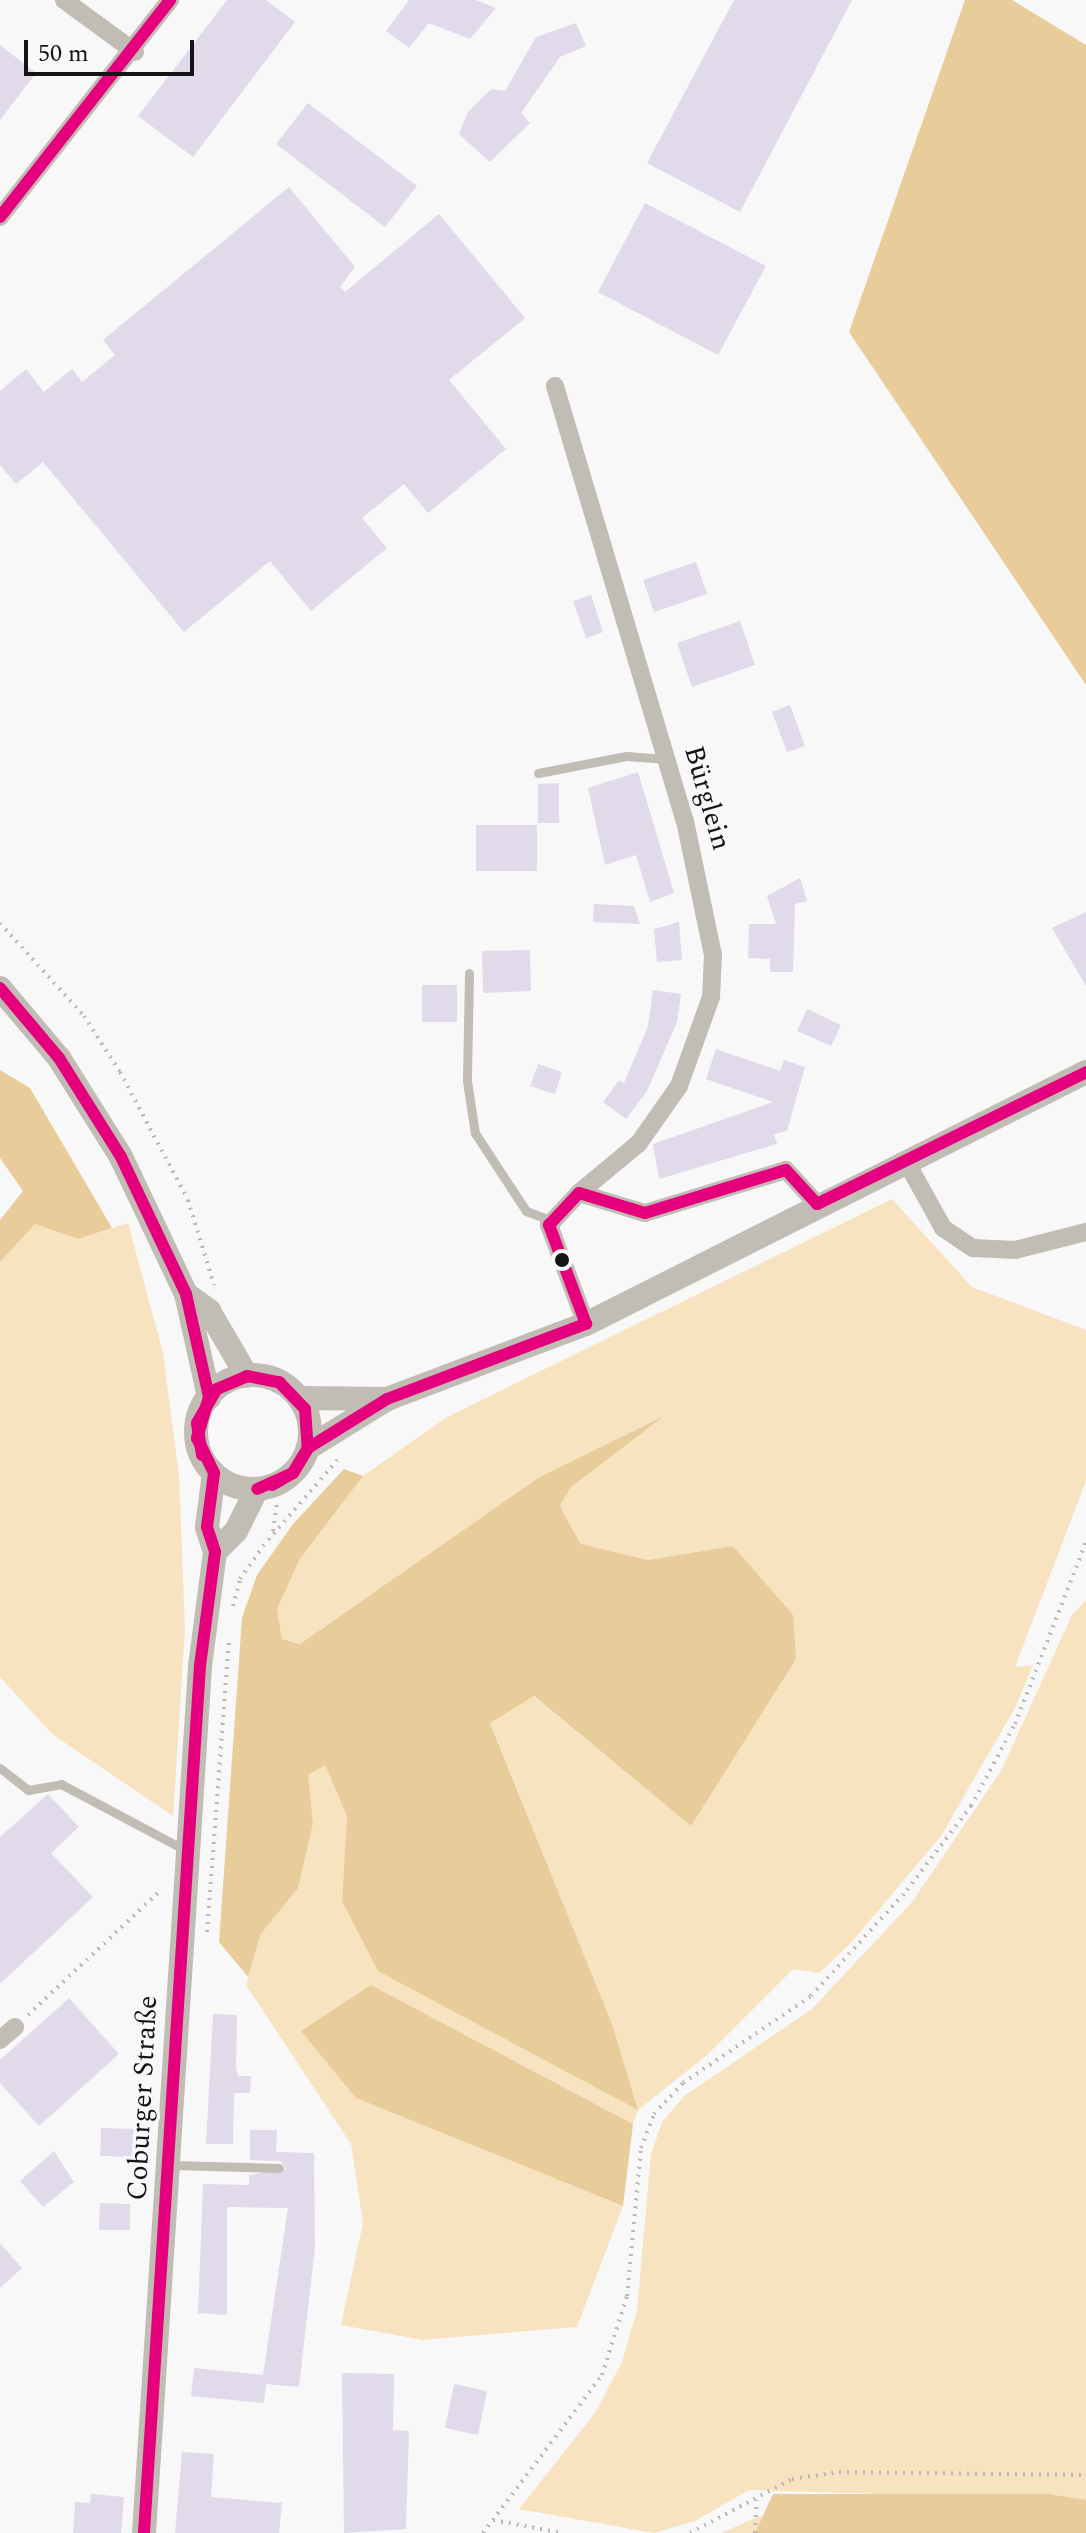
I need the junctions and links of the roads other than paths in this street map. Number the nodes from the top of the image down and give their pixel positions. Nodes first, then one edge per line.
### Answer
1 (64, 0) edge
2 (170, 0) edge
3 (135, 52) junction
4 (0, 217) edge
5 (555, 386) dead end
6 (667, 759) junction
7 (538, 773) dead end
8 (469, 973) dead end
9 (0, 988) edge
10 (1086, 1072) edge
11 (907, 1163) junction
12 (579, 1193) junction
13 (817, 1204) junction
14 (551, 1220) junction
15 (1086, 1232) edge
16 (186, 1294) junction
17 (586, 1324) junction
18 (247, 1376) junction
19 (209, 1397) junction
20 (299, 1398) junction
21 (387, 1399) junction
22 (308, 1448) junction
23 (211, 1470) junction
24 (257, 1489) junction
25 (215, 1552) junction
26 (0, 1768) edge
27 (188, 1858) junction
28 (15, 2027) road end
29 (0, 2040) edge
30 (169, 2165) junction
31 (279, 2168) dead end
32 (144, 2533) edge

1 - 3 street
2 - 3 street
3 - 4 street
5 - 6 street, Bürglein
6 - 7 lane
6 - 12 street, Bürglein
8 - 14 lane
9 - 16 street
10 - 11 street
11 - 13 street
11 - 15 street
12 - 13 street
12 - 14 street, Bürglein
13 - 17 street
14 - 17 street
16 - 18 street
16 - 19 street
17 - 21 street
18 - 19 street
18 - 20 street
19 - 23 street
20 - 21 street
20 - 22 street
21 - 22 street
22 - 24 street
23 - 24 street
23 - 25 street, Coburger Straße
24 - 25 street
25 - 27 street, Coburger Straße
26 - 27 lane
27 - 30 street, Coburger Straße
28 - 29 street
30 - 31 lane
30 - 32 street, Coburger Straße

